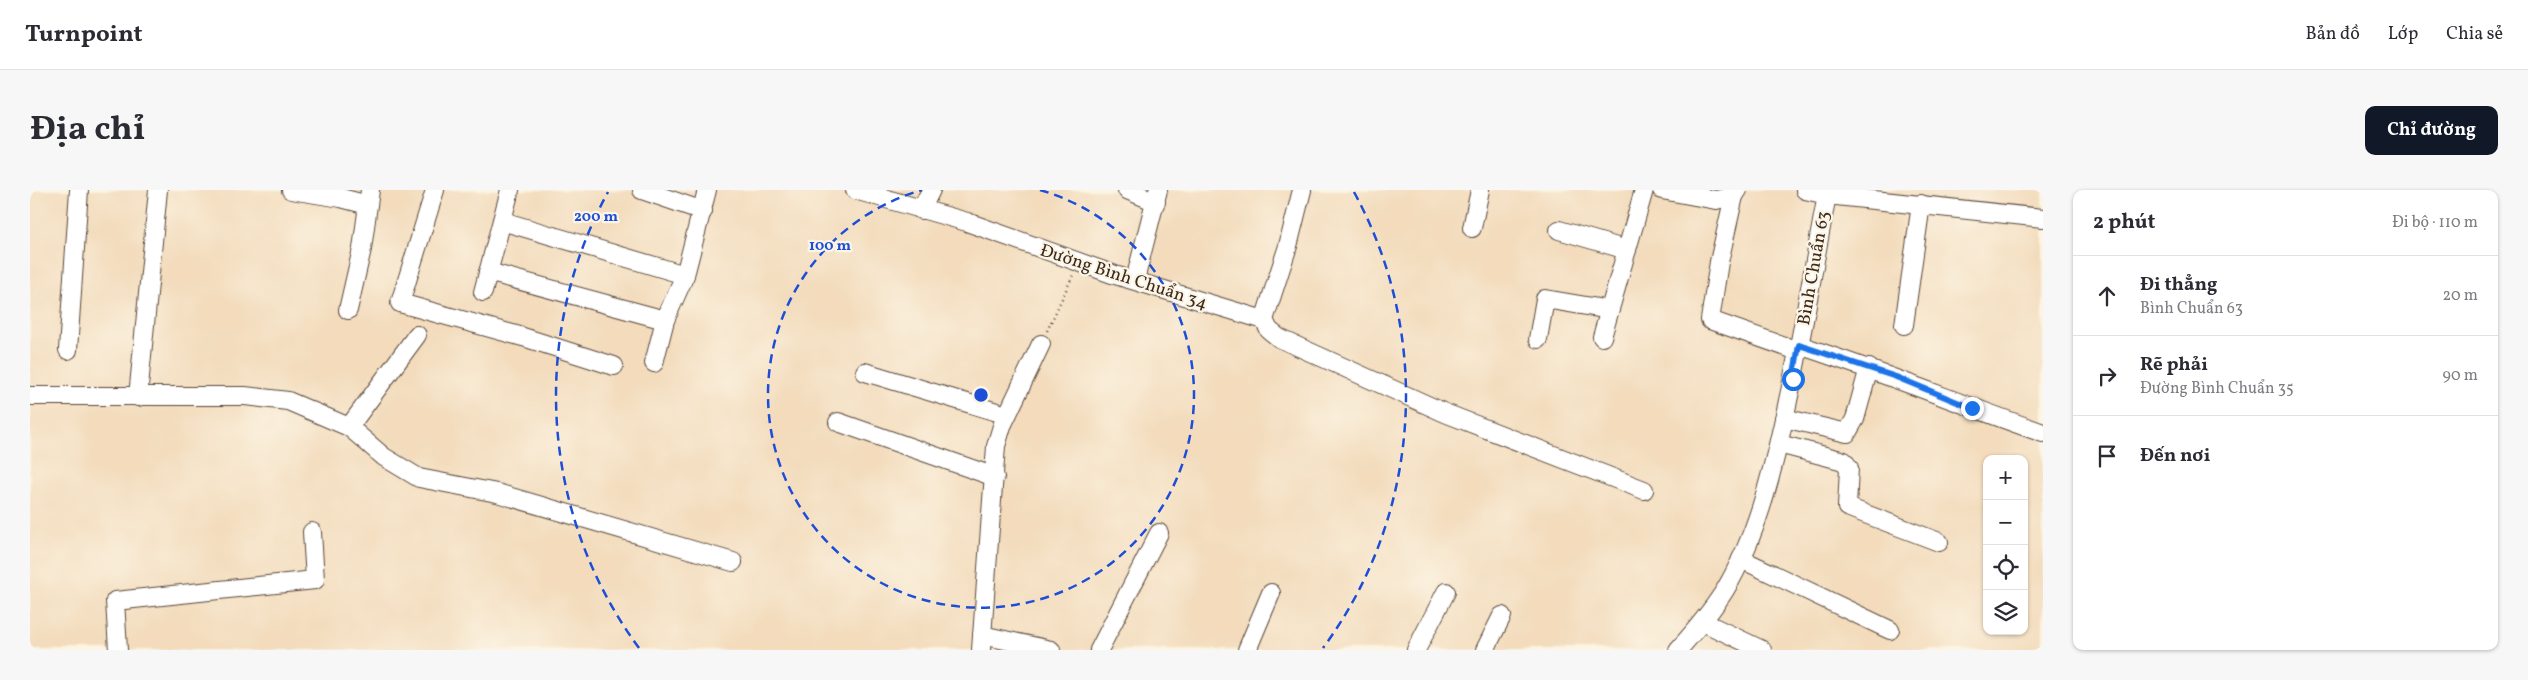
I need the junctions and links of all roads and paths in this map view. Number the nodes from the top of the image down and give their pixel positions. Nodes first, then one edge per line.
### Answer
1 (79, 190) edge
2 (158, 190) edge
3 (291, 190) edge
4 (435, 190) edge
5 (510, 190) edge
6 (642, 190) edge
7 (707, 190) edge
8 (855, 190) edge
9 (931, 190) edge
10 (1127, 190) edge
11 (1302, 190) edge
12 (1480, 190) edge
13 (1644, 190) edge
14 (1662, 190) edge
15 (1804, 190) edge
16 (1736, 193) edge
17 (1831, 193) edge
18 (1157, 196) edge
19 (369, 197) edge
20 (1921, 204) junction
21 (921, 210) junction
22 (703, 211) junction
23 (2043, 218) edge
24 (502, 221) junction
25 (1472, 228) dead end
26 (1559, 230) dead end
27 (1627, 250) junction
28 (1079, 263) junction
29 (488, 272) junction
30 (685, 276) junction
31 (1135, 280) junction
32 (483, 292) dead end
33 (348, 310) dead end
34 (1610, 310) junction
35 (665, 320) junction
36 (1264, 320) junction
37 (1904, 325) dead end
38 (417, 335) dead end
39 (1602, 337) dead end
40 (1538, 339) dead end
41 (1041, 344) joint
42 (1799, 348) junction
43 (68, 350) dead end
44 (654, 363) dead end
45 (614, 366) dead end
46 (1869, 368) junction
47 (865, 372) dead end
48 (30, 396) edge
49 (138, 396) junction
50 (1008, 416) junction
51 (1784, 418) junction
52 (838, 422) dead end
53 (349, 427) junction
54 (2043, 433) edge
55 (1779, 444) junction
56 (995, 477) junction
57 (1644, 490) dead end
58 (312, 532) dead end
59 (1159, 534) dead end
60 (1939, 542) dead end
61 (1740, 559) junction
62 (733, 562) dead end
63 (1446, 592) dead end
64 (1271, 593) dead end
65 (1502, 616) dead end
66 (1704, 622) junction
67 (1890, 630) dead end
68 (982, 642) edge
69 (118, 650) edge
70 (1051, 650) edge
71 (1100, 650) edge
72 (1247, 650) edge
73 (1416, 650) edge
74 (1485, 650) edge
75 (1678, 650) edge
76 (1762, 650) edge

1 - 43 street
2 - 49 street
3 - 19 street
4 - 45 street
5 - 24 street
6 - 22 street
7 - 22 street
8 - 21 street, Đường Bình Chuẩn 34
9 - 21 street
10 - 18 street
11 - 36 street
12 - 25 street
13 - 27 street
14 - 16 street
15 - 17 street
16 - 42 street
17 - 20 street, Bình Chuẩn 63
17 - 42 street, Bình Chuẩn 63
18 - 31 street
19 - 33 street
20 - 23 street, Bình Chuẩn 63
20 - 37 street
21 - 28 street, Đường Bình Chuẩn 34
22 - 30 street
24 - 29 street
24 - 30 street
26 - 27 street
27 - 34 street
28 - 31 street, Đường Bình Chuẩn 34
28 - 41 path
29 - 32 street
29 - 35 street
30 - 35 street
31 - 36 street, Đường Bình Chuẩn 34
34 - 39 street
34 - 40 street
35 - 44 street
36 - 57 street
38 - 53 street
41 - 50 street
42 - 46 street
42 - 51 street, Bình Chuẩn 63
46 - 51 street
46 - 54 street
47 - 50 street
48 - 49 street
49 - 53 street
50 - 56 street
51 - 55 street, Bình Chuẩn 63
52 - 56 street
53 - 62 street
55 - 60 street
55 - 61 street, Bình Chuẩn 63
56 - 68 street
58 - 69 street
59 - 71 street
61 - 66 street, Bình Chuẩn 63
61 - 67 street
63 - 73 street
64 - 72 street
65 - 74 street
66 - 75 street, Bình Chuẩn 63
66 - 76 street
68 - 70 street

